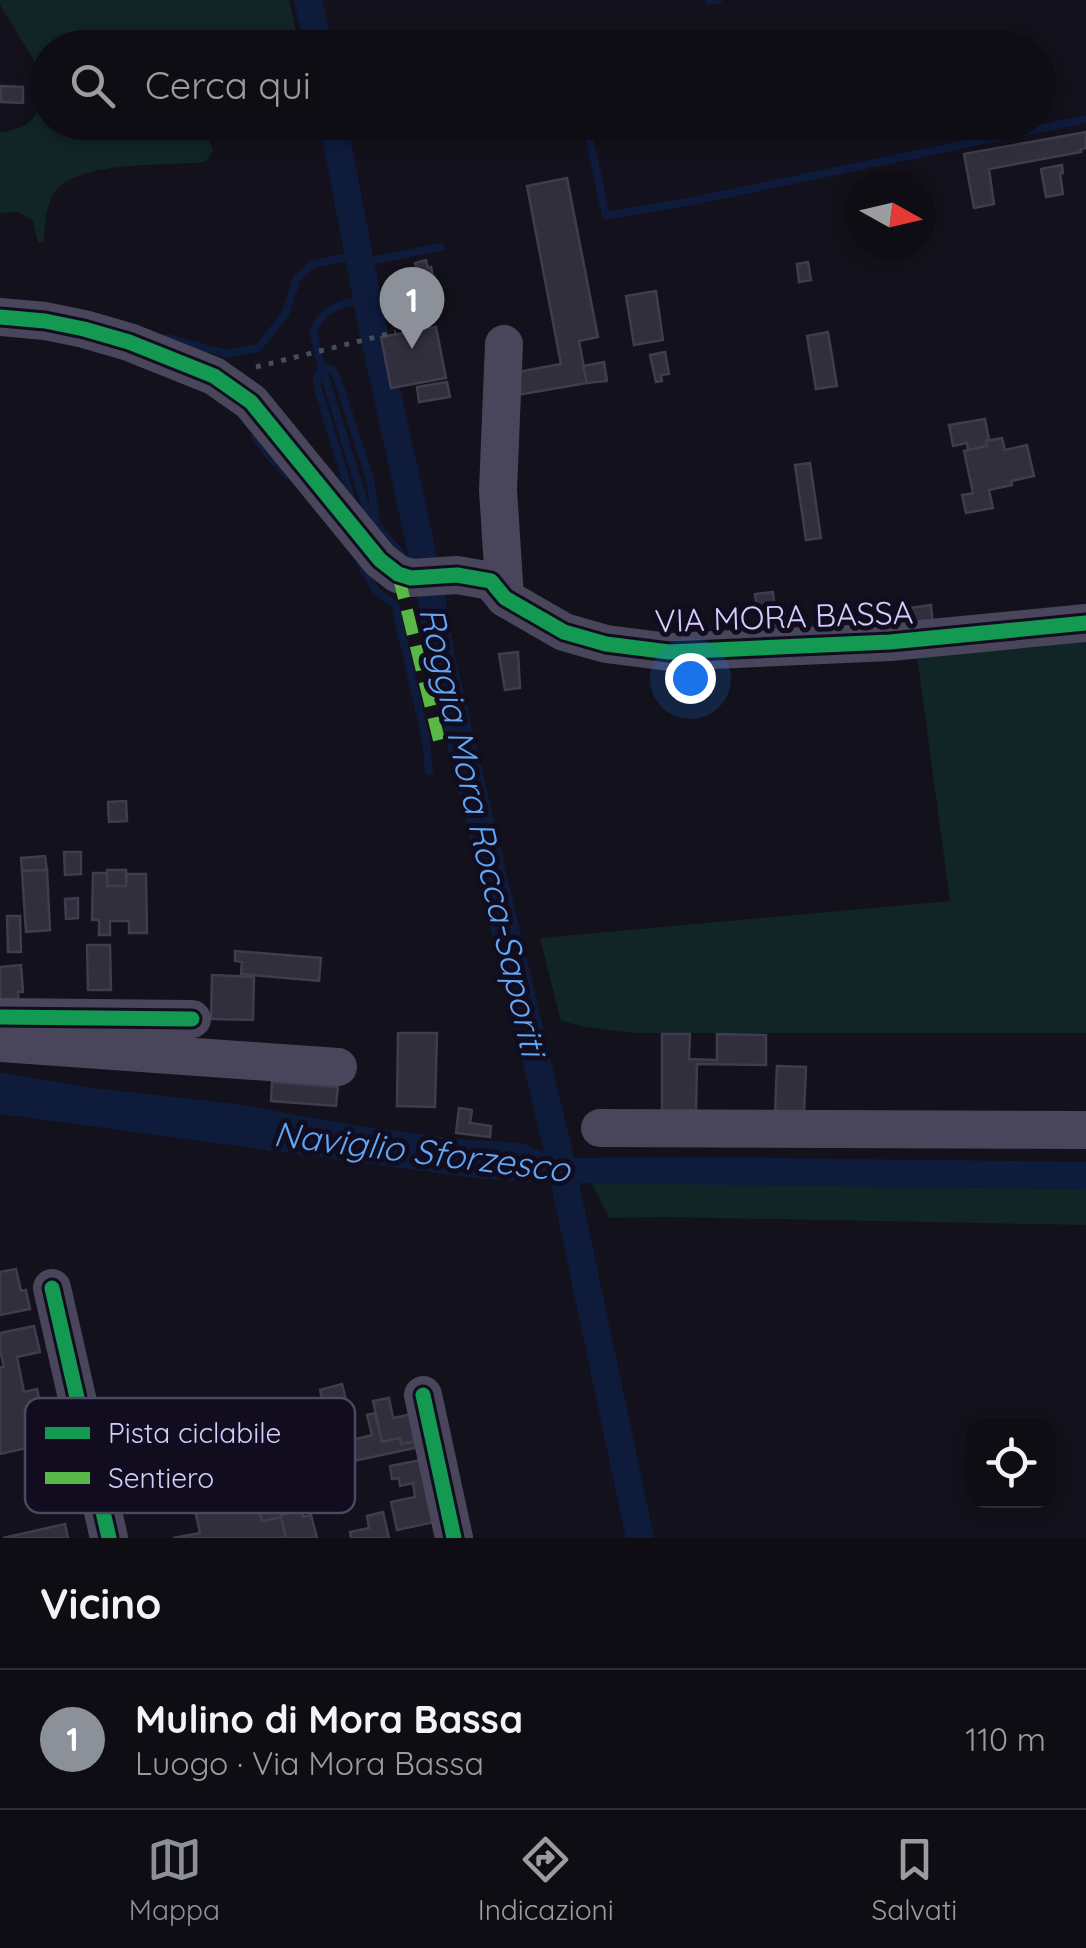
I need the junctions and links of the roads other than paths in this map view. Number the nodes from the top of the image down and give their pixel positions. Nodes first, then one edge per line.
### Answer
1 (0, 318) edge
2 (504, 344) dead end
3 (504, 598) junction
4 (1086, 623) edge
5 (0, 1017) edge
6 (192, 1019) dead end
7 (0, 1043) edge
8 (338, 1067) dead end
9 (600, 1128) dead end
10 (1086, 1130) edge
11 (52, 1288) dead end
12 (423, 1396) dead end
13 (77, 1398) edge
14 (103, 1513) edge
15 (109, 1538) edge
16 (454, 1538) edge

1 - 3 street, VIA MORA BASSA
2 - 3 street
3 - 4 street, VIA MORA BASSA
5 - 6 street
7 - 8 street
9 - 10 street
11 - 13 street
12 - 16 street
14 - 15 street

